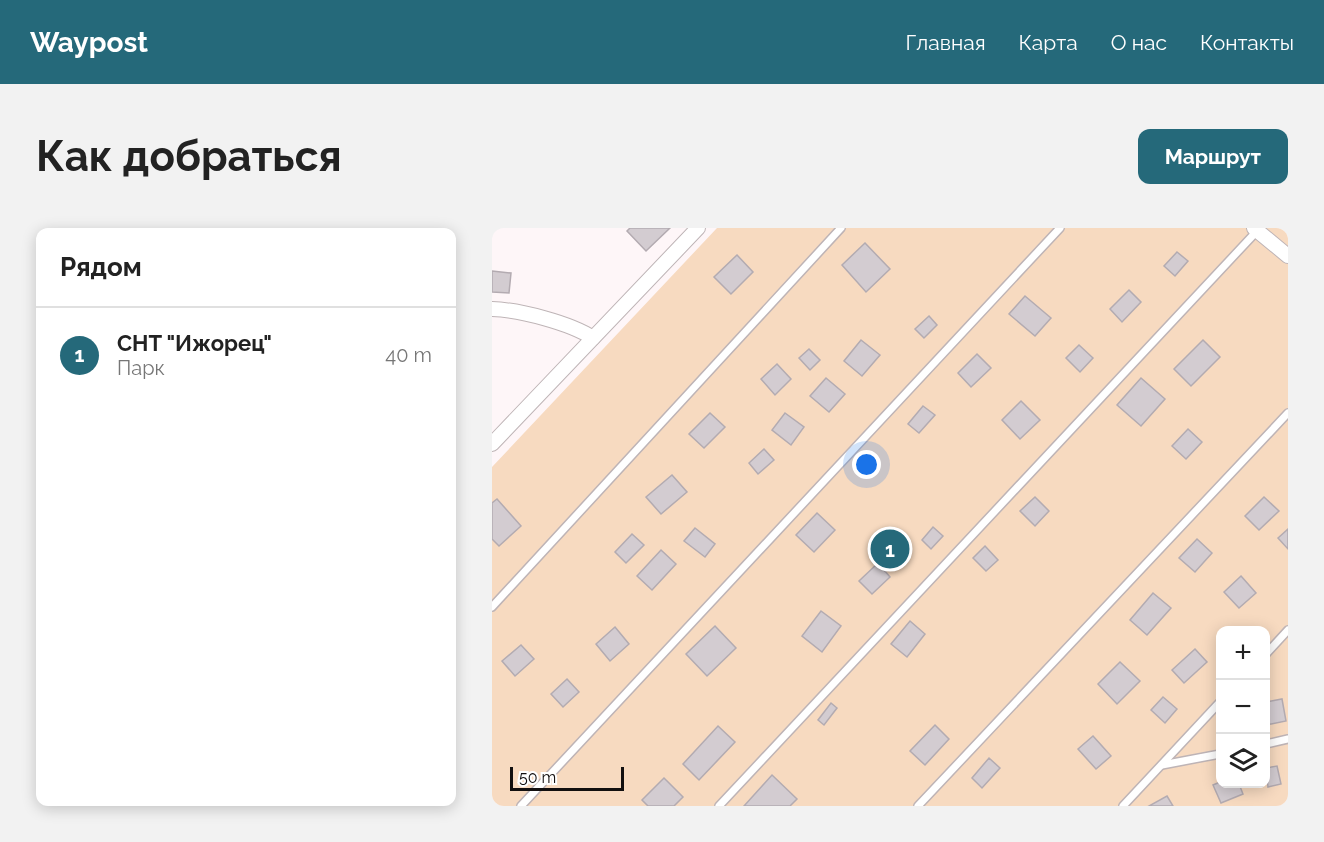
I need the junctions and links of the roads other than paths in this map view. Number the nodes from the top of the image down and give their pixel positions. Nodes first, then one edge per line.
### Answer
1 (698, 228) edge
2 (841, 228) edge
3 (1060, 228) edge
4 (1256, 229) edge
5 (1288, 255) edge
6 (492, 309) edge
7 (593, 338) junction
8 (1288, 412) edge
9 (492, 444) edge
10 (492, 607) edge
11 (1288, 630) edge
12 (1270, 650) edge
13 (1216, 707) edge
14 (1288, 739) edge
15 (1270, 743) edge
16 (1216, 755) edge
17 (1162, 765) junction
18 (521, 806) edge
19 (719, 806) edge
20 (918, 806) edge
21 (1123, 806) edge

1 - 7 street
2 - 10 lane
3 - 18 lane
4 - 5 street
4 - 19 lane
6 - 7 street
7 - 9 street
8 - 20 lane
11 - 12 lane
13 - 17 lane
14 - 15 lane
16 - 17 lane
17 - 21 lane

